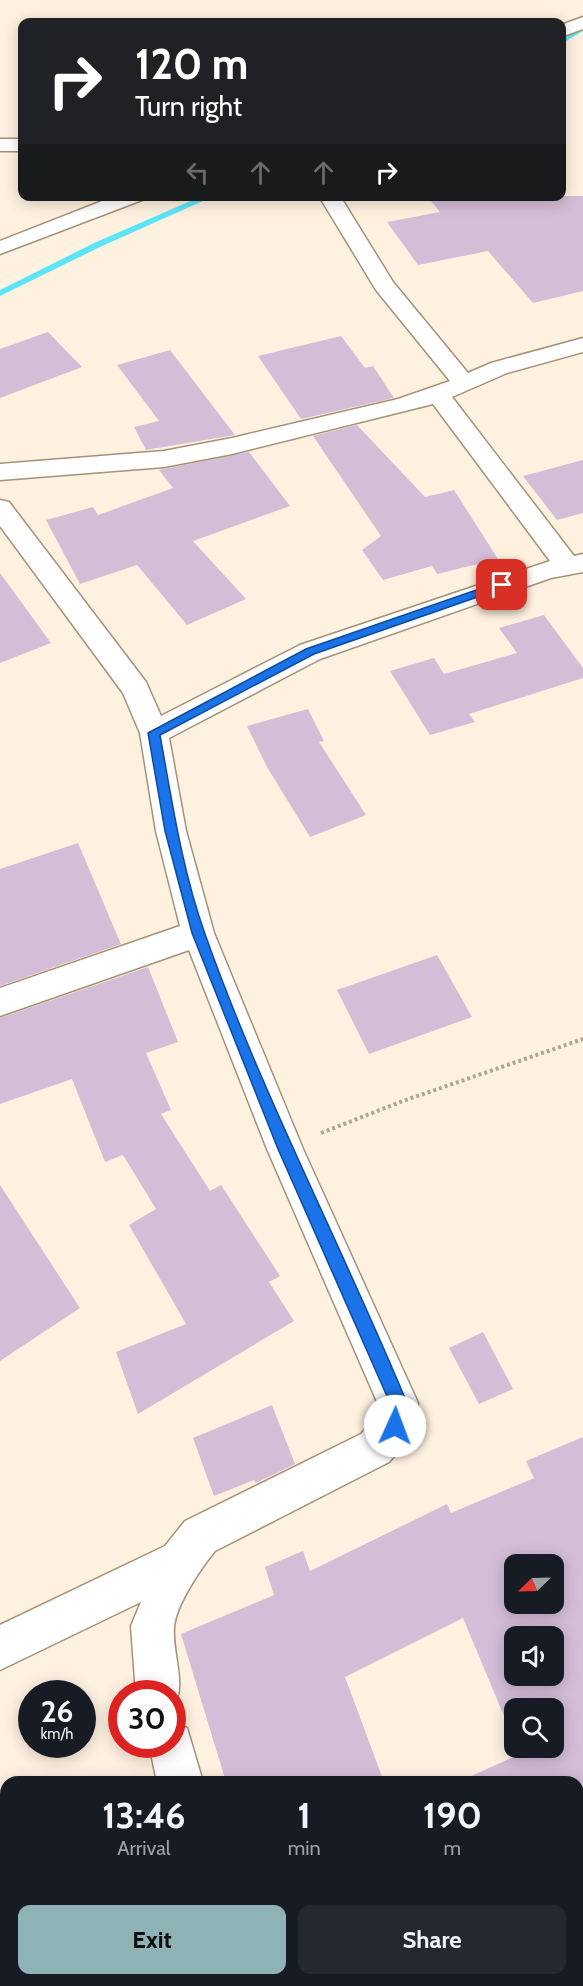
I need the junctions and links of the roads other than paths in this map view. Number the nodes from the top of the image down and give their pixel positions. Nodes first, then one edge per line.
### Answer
1 (583, 22) edge
2 (566, 30) edge
3 (566, 33) edge
4 (583, 35) edge
5 (0, 145) edge
6 (18, 145) edge
7 (122, 201) edge
8 (332, 201) edge
9 (0, 248) edge
10 (583, 345) edge
11 (463, 382) junction
12 (438, 395) junction
13 (0, 472) edge
14 (0, 508) edge
15 (576, 564) edge
16 (154, 733) junction
17 (198, 933) junction
18 (0, 1002) edge
19 (180, 1561) junction
20 (0, 1648) edge
21 (157, 1680) edge
22 (174, 1758) edge
23 (179, 1776) edge

1 - 2 street
3 - 4 street
5 - 6 street
7 - 9 street
8 - 11 street
10 - 11 street
11 - 12 street
12 - 13 street
12 - 15 street
14 - 16 street
15 - 16 street
16 - 17 street
17 - 18 street
17 - 19 street
19 - 20 street
19 - 21 street
22 - 23 street

